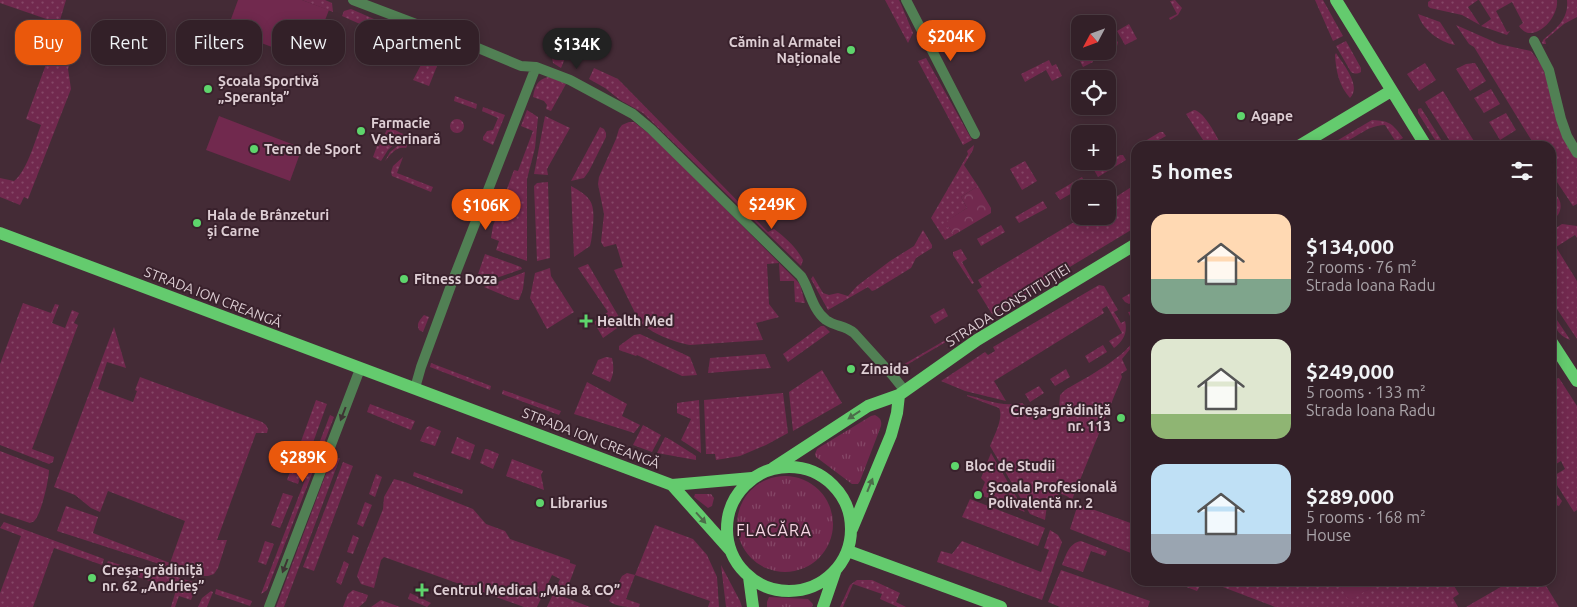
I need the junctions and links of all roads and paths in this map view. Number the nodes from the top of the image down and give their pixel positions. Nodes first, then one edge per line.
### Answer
1 (353, 0) edge
2 (906, 0) edge
3 (1336, 0) edge
4 (1534, 41) dead end
5 (536, 67) junction
6 (1391, 91) junction
7 (975, 134) dead end
8 (1307, 141) edge
9 (1423, 141) edge
10 (1577, 153) edge
11 (0, 233) edge
12 (1131, 247) edge
13 (1556, 349) edge
14 (360, 369) junction
15 (1577, 381) edge
16 (415, 388) junction
17 (902, 393) junction
18 (773, 468) junction
19 (752, 478) junction
20 (672, 485) junction
21 (852, 530) junction
22 (730, 551) junction
23 (848, 551) junction
24 (836, 571) junction
25 (749, 577) junction
26 (269, 607) edge
27 (753, 607) edge
28 (823, 607) edge
29 (1001, 607) edge

1 - 5 street
2 - 7 street
3 - 6 main road
4 - 10 street
5 - 16 street
5 - 17 street
6 - 8 main road
6 - 9 main road
11 - 14 main road, STRADA ION CREANGĂ
12 - 17 main road, STRADA CONSTITUȚIEI
13 - 15 main road
14 - 16 main road, STRADA ION CREANGĂ
14 -> 26 street
16 - 20 main road, STRADA ION CREANGĂ
17 -> 18 main road, STRADA CONSTITUȚIEI
21 -> 17 main road
18 - 19 main road
18 - 21 main road
19 - 20 main road, STRADA ION CREANGĂ
19 - 22 main road
20 -> 22 main road, STRADA ION CREANGĂ
21 - 23 main road
22 - 25 main road
23 - 24 main road
23 - 29 main road
24 - 25 main road
24 - 28 main road
25 - 27 main road

